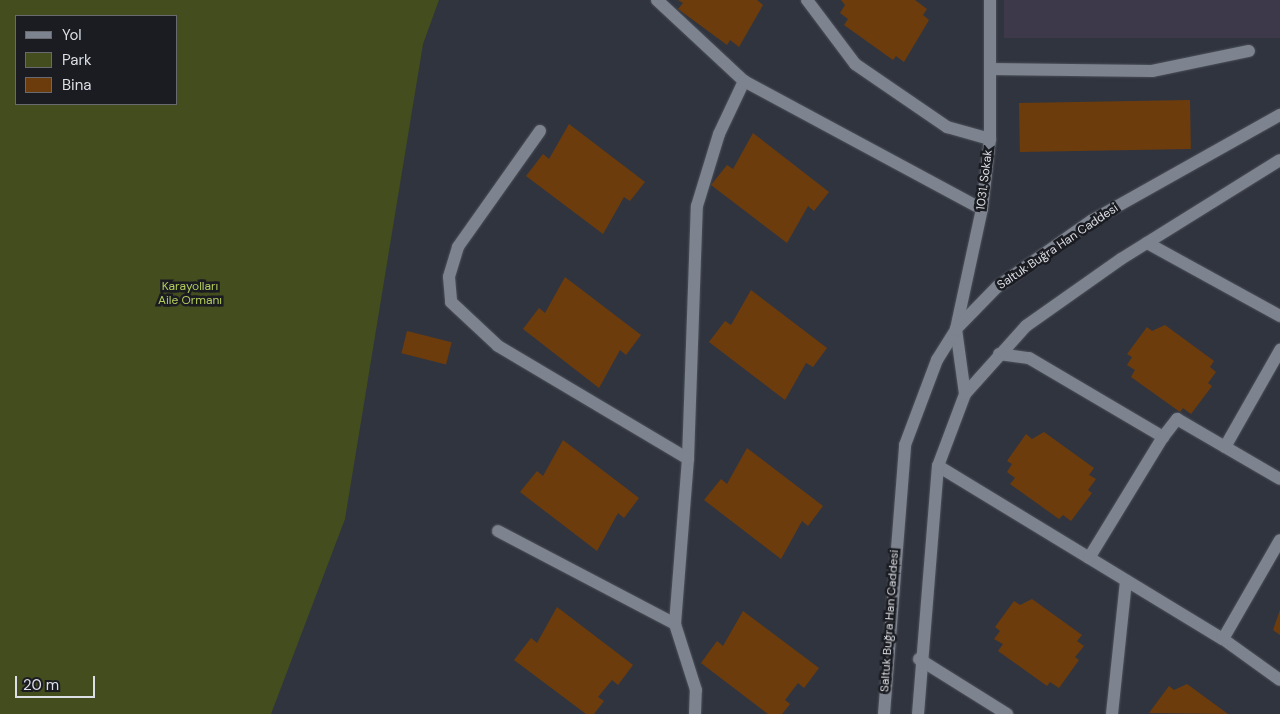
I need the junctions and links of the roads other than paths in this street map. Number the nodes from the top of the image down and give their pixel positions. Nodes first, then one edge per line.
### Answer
1 (657, 0) edge
2 (807, 0) edge
3 (990, 0) edge
4 (1250, 51) dead end
5 (990, 69) junction
6 (744, 81) junction
7 (1280, 115) edge
8 (540, 131) dead end
9 (990, 139) junction
10 (1280, 160) edge
11 (982, 209) junction
12 (1147, 243) junction
13 (1280, 316) edge
14 (956, 329) junction
15 (1280, 350) edge
16 (999, 354) junction
17 (965, 394) junction
18 (1163, 437) junction
19 (1225, 447) junction
20 (688, 459) junction
21 (938, 466) junction
22 (1280, 479) edge
23 (498, 531) dead end
24 (1280, 540) edge
25 (1089, 558) junction
26 (1126, 581) junction
27 (675, 624) junction
28 (1223, 640) junction
29 (919, 659) junction
30 (1280, 680) edge
31 (695, 714) edge
32 (884, 714) edge
33 (918, 714) edge
34 (1007, 714) edge
35 (1112, 714) edge

1 - 6 street
2 - 9 street, 1031. Sokak
3 - 5 street
4 - 5 street
5 - 9 street
6 - 11 street
6 - 20 street
7 - 14 street, Saltuk Buğra Han Caddesi
8 - 20 street
9 - 11 street, 1031. Sokak
10 - 12 street
11 - 14 street, 1031. Sokak
12 - 13 street
12 - 16 street
14 - 17 street, 1031. Sokak
14 - 32 street, Saltuk Buğra Han Caddesi
15 - 19 street
16 - 17 street
16 - 18 street
17 - 21 street
18 - 19 street
18 - 25 street
19 - 22 street
20 - 27 street
21 - 25 street
21 - 29 street
23 - 27 street
24 - 28 street
25 - 26 street
26 - 28 street
26 - 35 street
27 - 31 street
28 - 30 street
29 - 33 street
29 - 34 street

